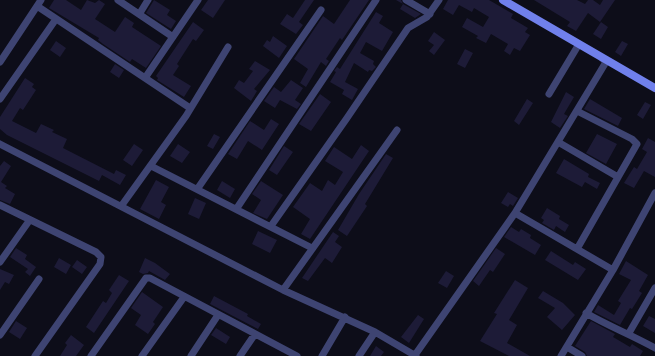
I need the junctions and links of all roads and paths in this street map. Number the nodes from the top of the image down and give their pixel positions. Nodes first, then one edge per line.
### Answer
1 (118, 0) edge
2 (148, 0) edge
3 (198, 0) edge
4 (376, 0) edge
5 (406, 0) edge
6 (439, 0) edge
7 (503, 0) edge
8 (39, 3) edge
9 (321, 10) dead end
10 (140, 13) junction
11 (430, 14) junction
12 (56, 19) junction
13 (174, 37) junction
14 (579, 44) junction
15 (228, 47) dead end
16 (0, 62) edge
17 (603, 63) junction
18 (145, 78) junction
19 (655, 88) edge
20 (549, 94) dead end
21 (0, 99) edge
22 (190, 108) junction
23 (577, 111) junction
24 (397, 130) dead end
25 (558, 142) junction
26 (0, 144) edge
27 (151, 166) junction
28 (618, 177) junction
29 (198, 188) junction
30 (655, 193) edge
31 (0, 205) edge
32 (122, 205) junction
33 (237, 208) junction
34 (515, 212) junction
35 (29, 221) junction
36 (271, 226) junction
37 (312, 248) junction
38 (577, 249) junction
39 (0, 262) edge
40 (613, 270) junction
41 (39, 280) dead end
42 (655, 288) edge
43 (283, 290) junction
44 (184, 297) junction
45 (586, 313) junction
46 (218, 315) junction
47 (345, 318) junction
48 (375, 332) junction
49 (629, 333) junction
50 (254, 334) junction
51 (0, 335) edge
52 (567, 347) junction
53 (655, 348) edge
54 (35, 356) edge
55 (91, 356) edge
56 (142, 356) edge
57 (190, 356) edge
58 (240, 356) edge
59 (295, 356) edge
60 (322, 356) edge
61 (359, 356) edge
62 (416, 356) edge
63 (561, 356) edge
64 (582, 356) edge

1 - 10 street
2 - 10 street
3 - 13 street
4 - 33 street
5 - 11 street
6 - 11 street
7 - 14 main road
8 - 12 street
8 - 16 street
9 - 29 street
10 - 13 street
11 - 36 street
12 - 18 street
12 - 21 street
13 - 18 street
14 - 17 main road
14 - 20 street
15 - 22 street
17 - 19 main road
17 - 23 street
18 - 22 street
22 - 27 street
23 - 25 street
23 - 28 street
24 - 37 street
25 - 28 street
25 - 34 street
26 - 32 street
27 - 29 street
27 - 32 street
28 - 38 street
29 - 33 street
30 - 40 street
31 - 35 street
32 - 43 street
33 - 36 street
34 - 38 street
34 - 62 street
35 - 39 street
35 - 54 street
36 - 37 street
37 - 43 street
38 - 40 street
40 - 45 street
41 - 51 street
42 - 49 street
43 - 47 street
44 - 46 street
44 - 55 street
44 - 56 street
45 - 49 street
45 - 52 street
46 - 50 street
46 - 57 street
47 - 48 street
47 - 60 street
48 - 61 street
48 - 62 street
49 - 53 street
50 - 58 street
50 - 59 street
52 - 63 street
52 - 64 street

